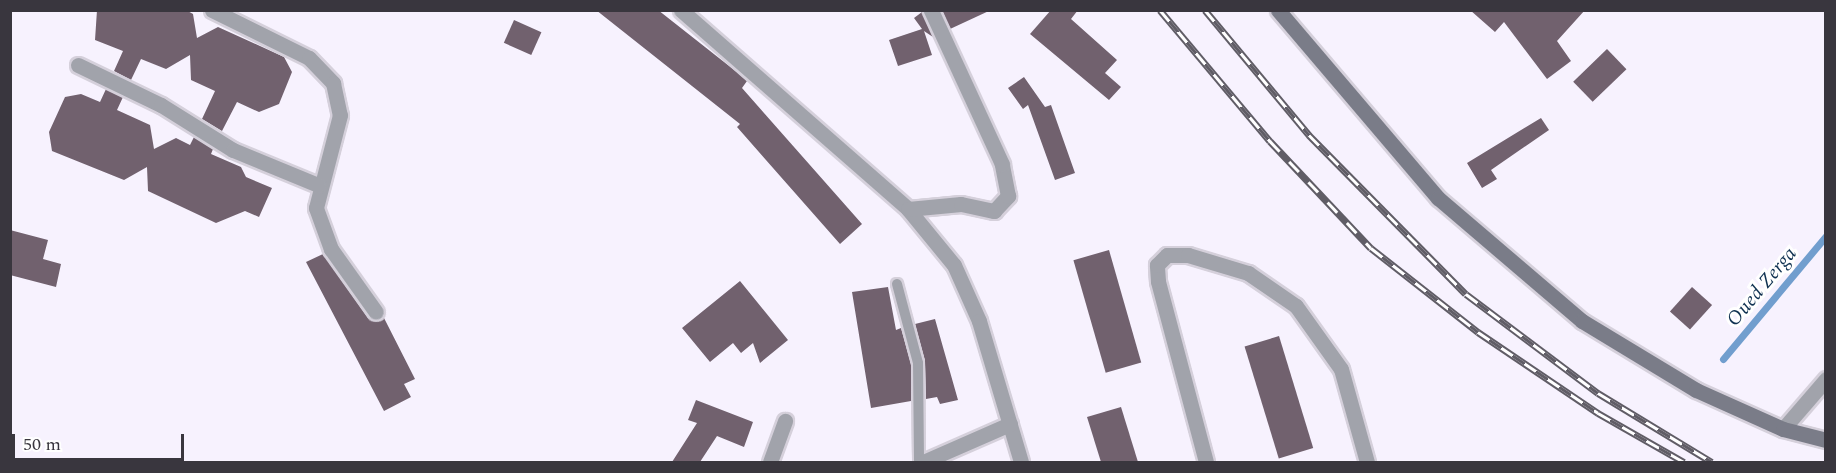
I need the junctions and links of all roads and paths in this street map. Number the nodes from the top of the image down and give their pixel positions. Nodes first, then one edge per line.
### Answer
1 (212, 10) edge
2 (681, 10) edge
3 (931, 10) edge
4 (1278, 10) edge
5 (78, 65) dead end
6 (318, 184) junction
7 (908, 209) junction
8 (897, 284) dead end
9 (376, 312) dead end
10 (1826, 379) edge
11 (785, 421) dead end
12 (1010, 424) junction
13 (1783, 429) junction
14 (1826, 440) edge
15 (770, 462) edge
16 (921, 462) edge
17 (1021, 462) edge
18 (1206, 462) edge
19 (1367, 462) edge

1 - 6 street
2 - 7 street
3 - 7 street
4 - 13 main road
5 - 6 street
6 - 9 street
7 - 12 street
8 - 16 lane
10 - 13 street
11 - 15 street
12 - 16 street
12 - 17 street
13 - 14 main road
18 - 19 street

